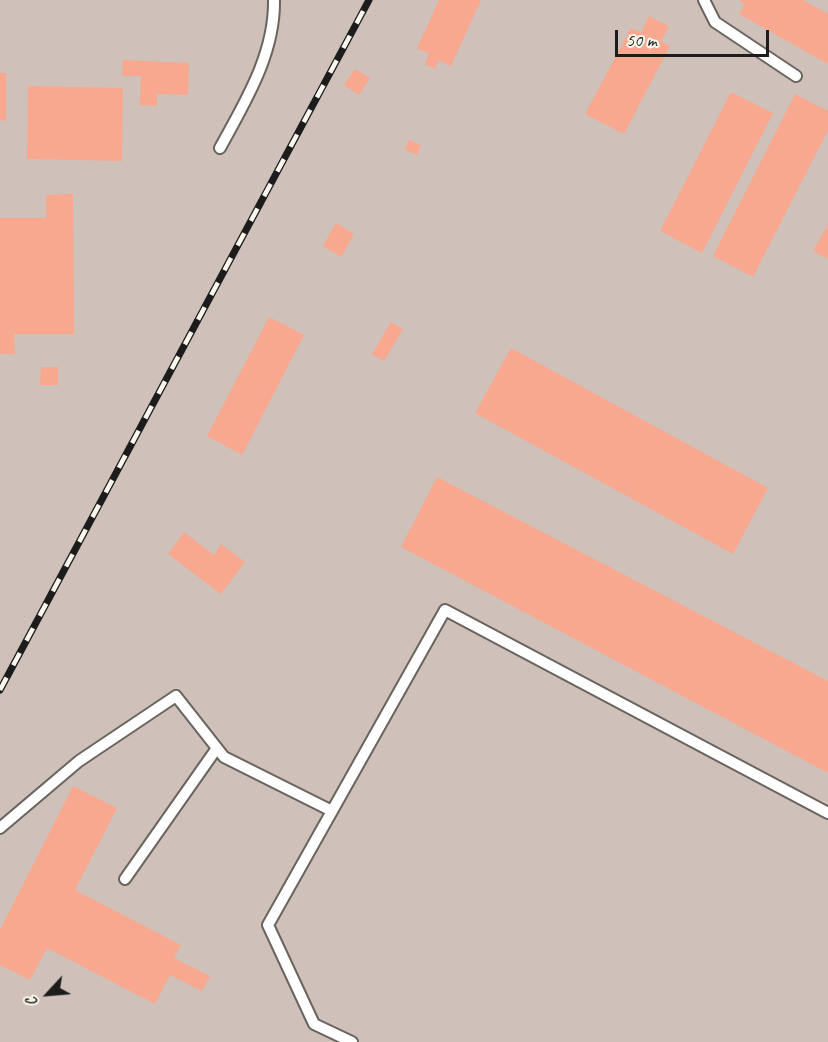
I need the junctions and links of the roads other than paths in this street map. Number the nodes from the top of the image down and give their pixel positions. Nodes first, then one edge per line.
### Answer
1 (274, 0) edge
2 (704, 0) edge
3 (796, 76) dead end
4 (220, 148) dead end
5 (217, 748) junction
6 (332, 811) junction
7 (828, 813) edge
8 (0, 828) edge
9 (125, 879) dead end
10 (352, 1042) edge

1 - 4 lane
2 - 3 lane
5 - 6 lane
5 - 8 lane
5 - 9 lane
6 - 7 lane
6 - 10 lane

